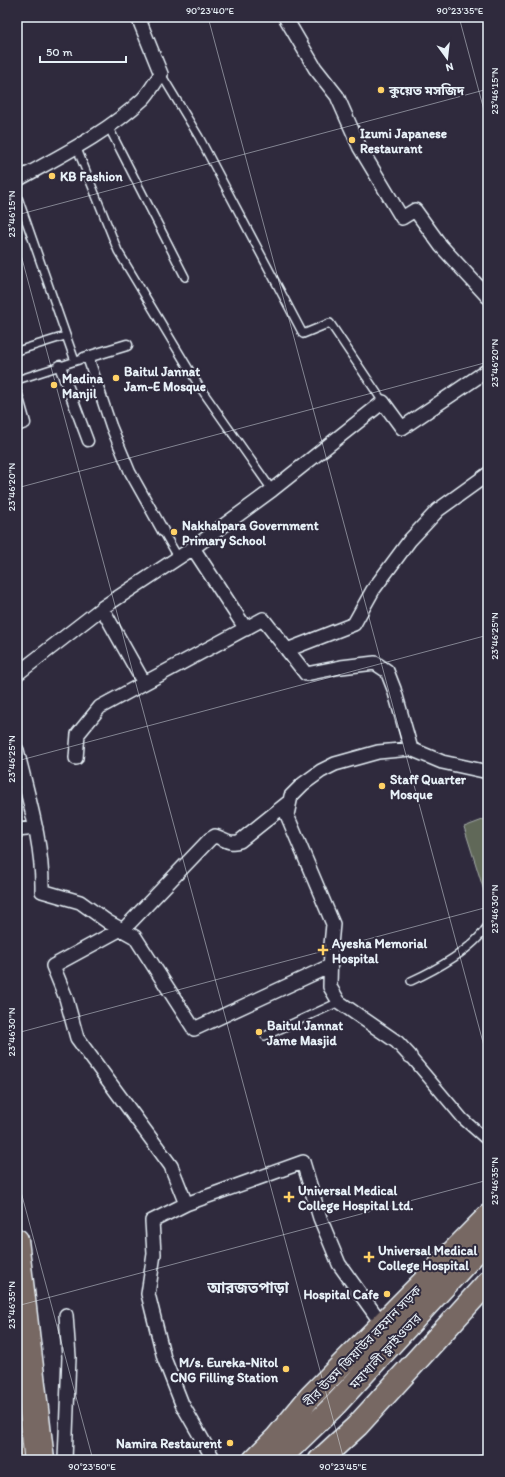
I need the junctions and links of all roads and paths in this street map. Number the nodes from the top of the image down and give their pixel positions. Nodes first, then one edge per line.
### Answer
1 (138, 17) edge
2 (285, 17) edge
3 (161, 74) junction
4 (108, 126) junction
5 (76, 146) junction
6 (17, 180) edge
7 (17, 194) edge
8 (184, 277) dead end
9 (488, 297) edge
10 (65, 336) junction
11 (126, 345) dead end
12 (17, 352) edge
13 (83, 360) junction
14 (60, 366) junction
15 (488, 370) edge
16 (17, 380) edge
17 (17, 395) edge
18 (383, 402) junction
19 (17, 426) edge
20 (88, 441) dead end
21 (488, 474) edge
22 (272, 490) junction
23 (163, 531) joint
24 (193, 548) junction
25 (178, 557) junction
26 (102, 608) junction
27 (246, 629) junction
28 (287, 650) junction
29 (17, 674) edge
30 (144, 683) junction
31 (411, 749) junction
32 (17, 750) edge
33 (76, 758) dead end
34 (488, 772) edge
35 (290, 801) junction
36 (36, 828) junction
37 (17, 830) edge
38 (488, 925) edge
39 (122, 929) junction
40 (330, 966) junction
41 (411, 981) dead end
42 (339, 1002) junction
43 (265, 1036) dead end
44 (410, 1056) joint
45 (488, 1141) edge
46 (186, 1204) junction
47 (488, 1216) edge
48 (488, 1239) edge
49 (17, 1240) edge
50 (488, 1259) edge
51 (488, 1282) edge
52 (17, 1291) edge
53 (66, 1315) dead end
54 (382, 1324) junction
55 (17, 1383) edge
56 (25, 1460) edge
57 (32, 1460) edge
58 (43, 1460) edge
59 (65, 1460) edge
60 (214, 1460) edge
61 (254, 1460) edge
62 (278, 1460) edge
63 (299, 1460) edge
64 (320, 1460) edge

1 - 3 street
2 - 9 street
3 - 4 street
3 - 18 lane
4 - 5 street
4 - 8 lane
5 - 6 street
5 - 22 lane
7 - 10 lane
10 - 12 lane
10 - 13 lane
11 - 13 street
13 - 14 lane
13 - 23 street
14 - 16 lane
14 - 20 street
15 - 18 street
17 - 19 street
18 - 22 street
21 - 28 street
22 - 24 street
23 - 25 lane
24 - 25 street
24 - 27 street
25 - 26 street
26 - 29 street
26 - 30 street
27 - 28 street
27 - 30 street
28 - 31 street
30 - 33 street
31 - 34 street
31 - 35 street
32 - 36 street
35 - 39 street
35 - 40 street
36 - 37 street
36 - 39 street
38 - 41 lane
39 - 40 street
39 - 46 street
40 - 42 street
42 - 43 lane
42 - 44 street
44 - 45 street
46 - 54 street
46 - 60 street
47 - 54 highway, বীর উত্তম জিয়াউর রহমান সড়ক
48 - 62 highway, মহাখালী ফ্লাইওভার
49 - 58 highway
50 - 63 highway, মহাখালী ফ্লাইওভার
51 - 64 highway
52 - 57 street
53 - 59 street
54 - 61 highway, বীর উত্তম জিয়াউর রহমান সড়ক
55 - 56 highway

